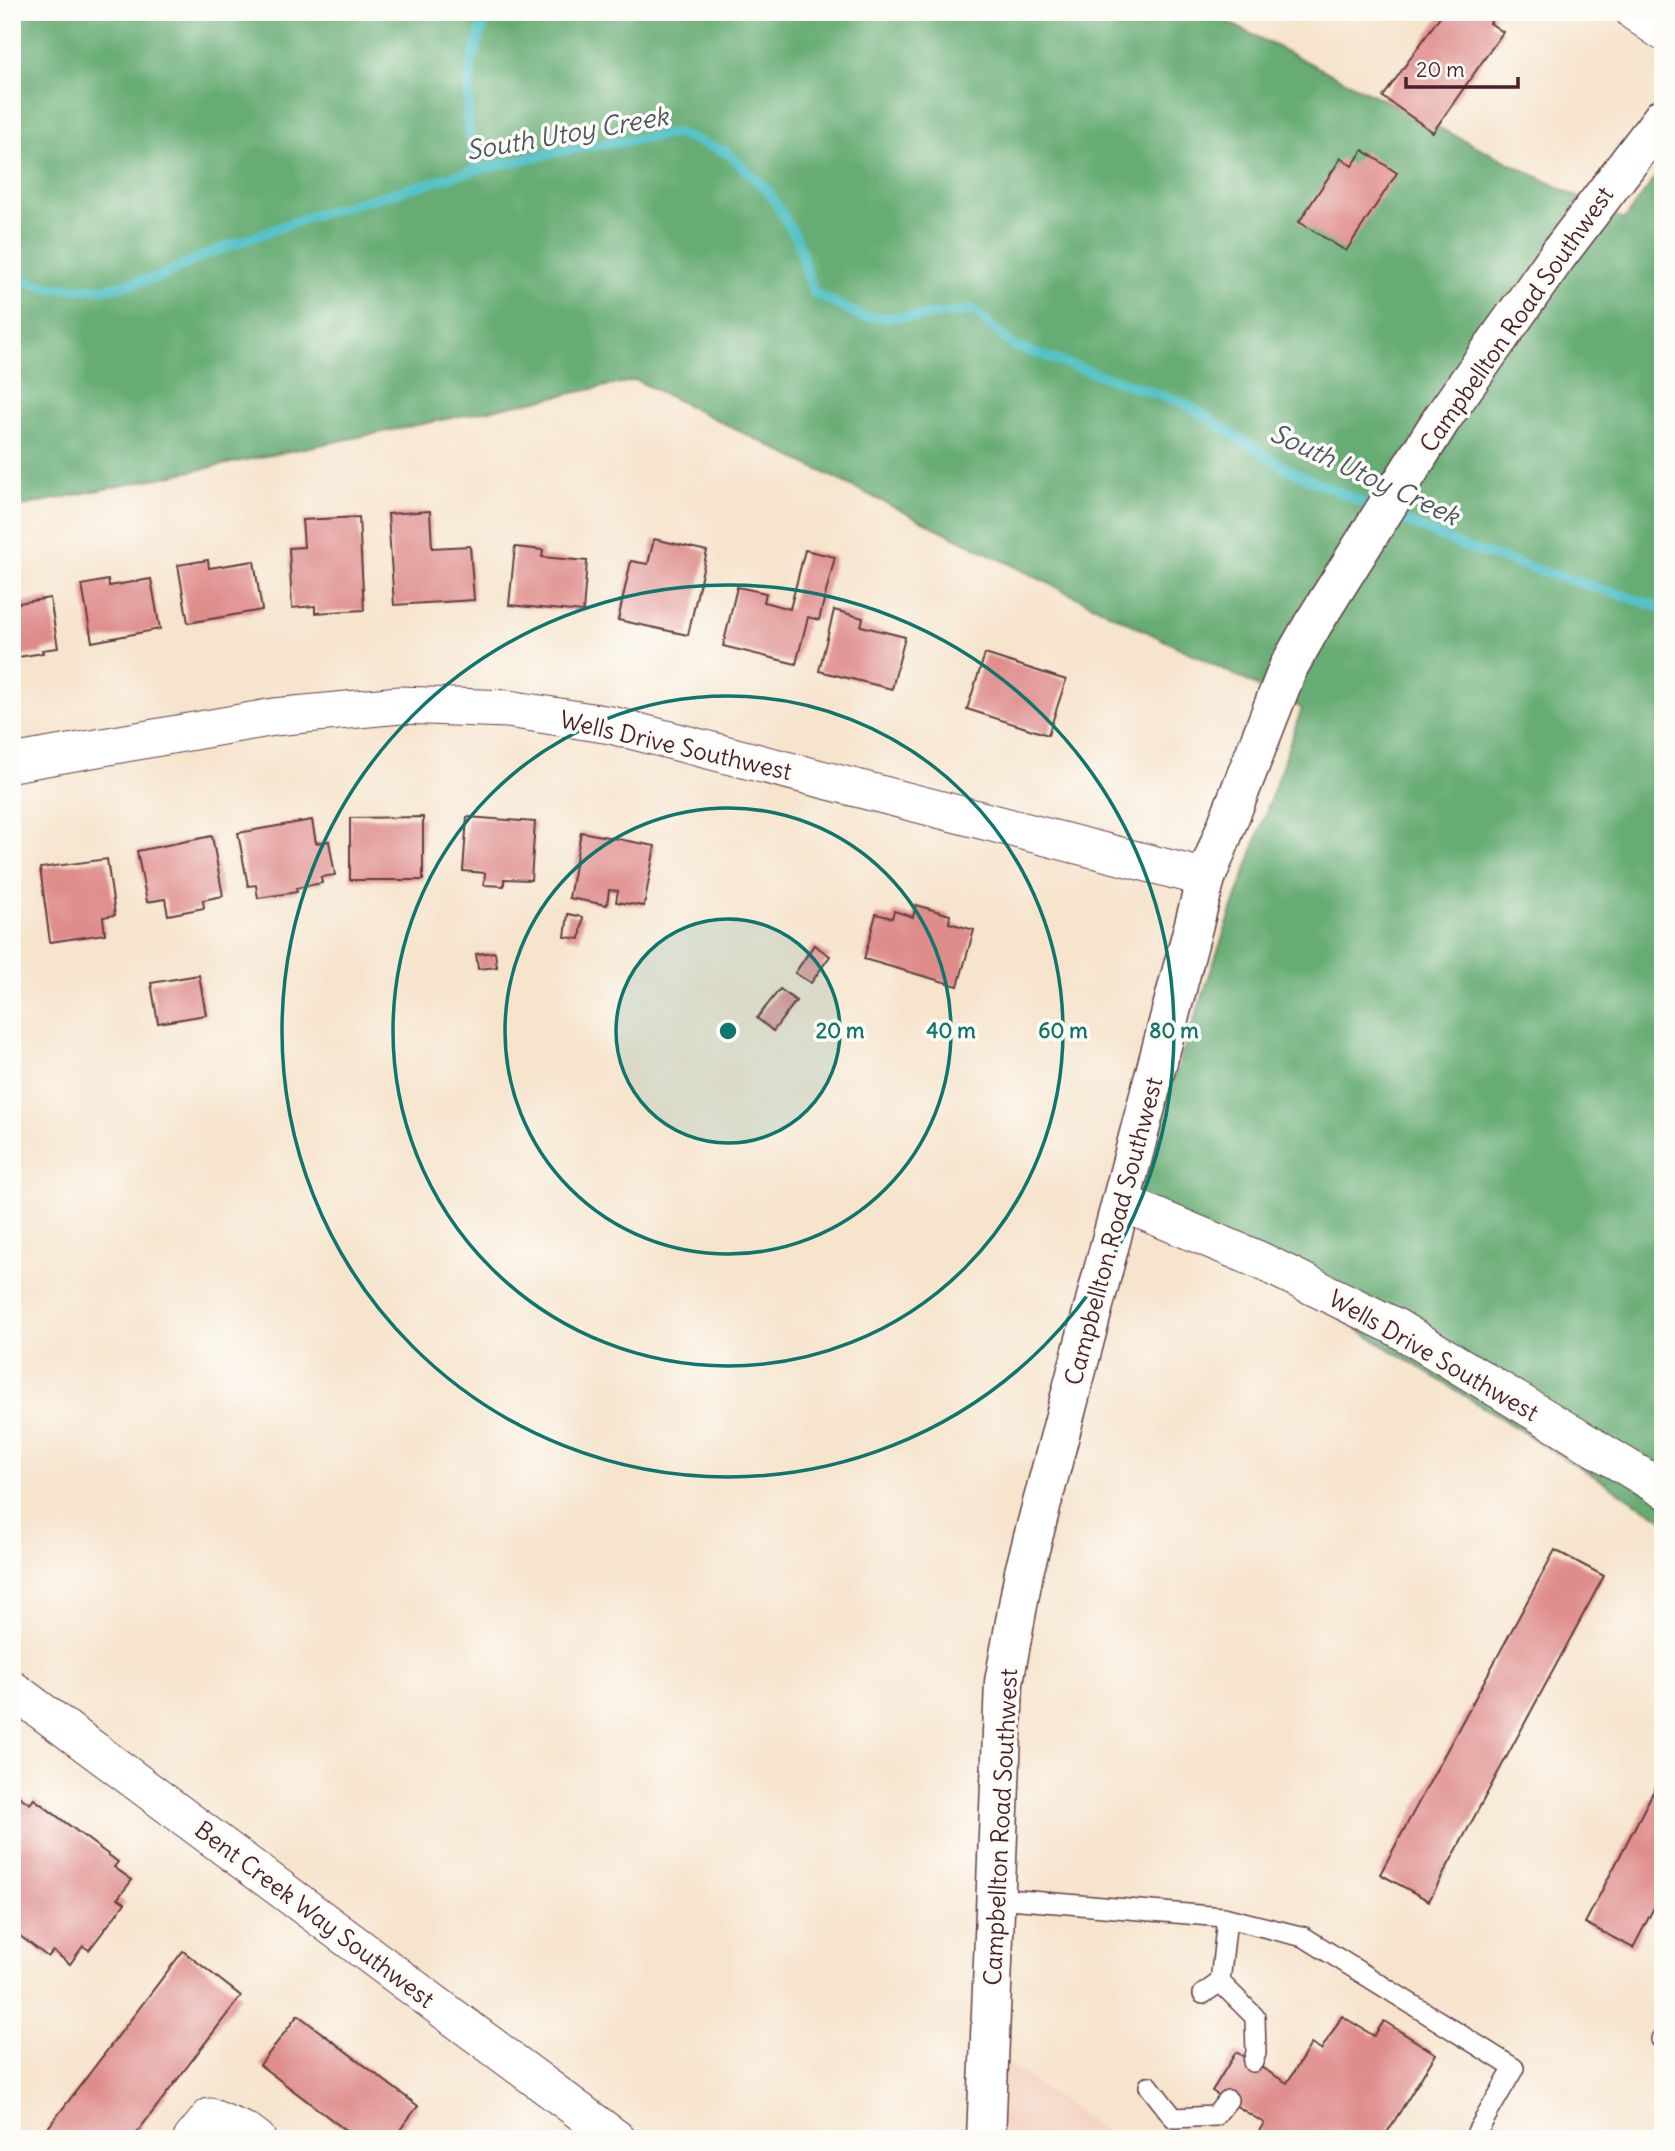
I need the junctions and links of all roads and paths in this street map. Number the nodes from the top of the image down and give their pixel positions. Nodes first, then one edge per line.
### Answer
1 (1634, 12) edge
2 (1663, 32) edge
3 (1663, 117) edge
4 (12, 763) edge
5 (1206, 878) junction
6 (1121, 1202) junction
7 (1663, 1489) edge
8 (12, 1689) edge
9 (995, 1898) junction
10 (1227, 1918) junction
11 (1220, 1982) junction
12 (1203, 1994) dead end
13 (1253, 2062) dead end
14 (1149, 2086) dead end
15 (1228, 2100) dead end
16 (1477, 2132) dead end
17 (192, 2139) edge
18 (257, 2139) edge
19 (617, 2139) edge
20 (986, 2139) edge

1 - 2 street
3 - 5 main road, Campbellton Road Southwest
4 - 5 street, Wells Drive Southwest
5 - 6 main road, Campbellton Road Southwest
6 - 7 street, Wells Drive Southwest
6 - 9 main road, Campbellton Road Southwest
8 - 19 street, Bent Creek Way Southwest
9 - 10 lane
9 - 20 main road, Campbellton Road Southwest
10 - 11 lane
10 - 16 lane
11 - 12 lane
11 - 13 lane
14 - 15 lane
17 - 18 street

